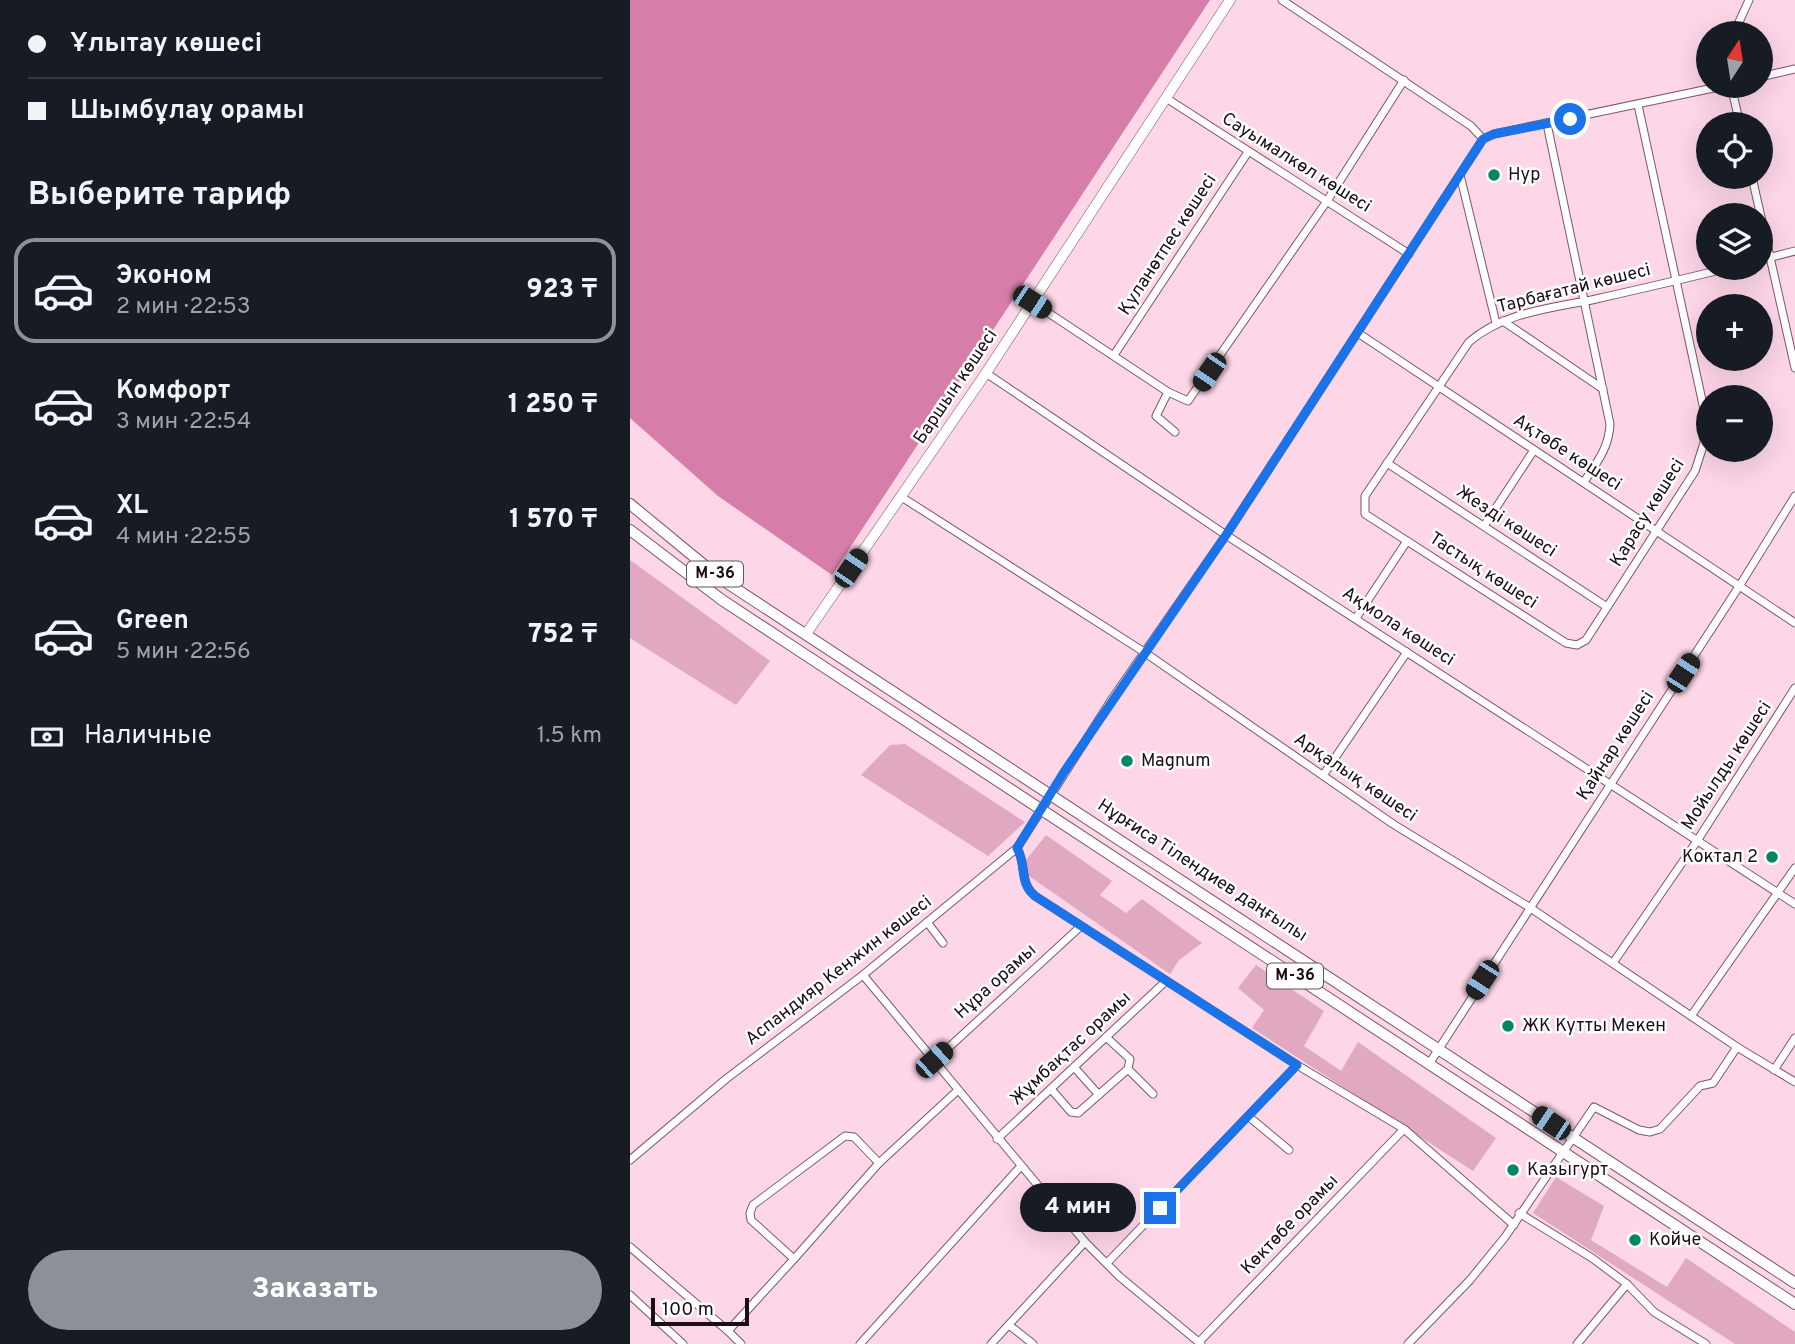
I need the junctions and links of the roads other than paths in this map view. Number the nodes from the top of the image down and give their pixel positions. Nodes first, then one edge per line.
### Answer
1 (1230, 0) edge
2 (1282, 0) edge
3 (1749, 0) edge
4 (1739, 21) edge
5 (1795, 69) edge
6 (1773, 74) edge
7 (1404, 80) junction
8 (1696, 92) edge
9 (1166, 98) junction
10 (1637, 106) junction
11 (1548, 124) junction
12 (1483, 139) junction
13 (1248, 152) junction
14 (1460, 175) junction
15 (1326, 201) junction
16 (1795, 251) edge
17 (1409, 254) junction
18 (1773, 256) edge
19 (1773, 266) edge
20 (1696, 275) edge
21 (1676, 280) junction
22 (1585, 301) junction
23 (1032, 302) junction
24 (1499, 322) junction
25 (1358, 333) junction
26 (1114, 355) junction
27 (1795, 368) edge
28 (986, 373) junction
29 (1438, 387) junction
30 (1603, 389) junction
31 (1168, 392) junction
32 (1175, 432) dead end
33 (1534, 450) junction
34 (1387, 463) junction
35 (1584, 482) junction
36 (900, 496) junction
37 (1795, 496) edge
38 (630, 505) edge
39 (1365, 514) joint
40 (1484, 526) junction
41 (630, 530) edge
42 (1656, 531) junction
43 (1226, 535) junction
44 (1407, 541) junction
45 (1740, 585) junction
46 (1607, 607) junction
47 (1356, 618) junction
48 (1795, 622) edge
49 (806, 634) junction
50 (1586, 640) joint
51 (795, 649) junction
52 (1144, 652) junction
53 (1407, 652) junction
54 (1795, 688) edge
55 (1324, 774) junction
56 (1610, 783) junction
57 (1050, 793) junction
58 (1040, 809) junction
59 (1697, 841) junction
60 (1017, 848) junction
61 (1795, 867) edge
62 (1778, 893) junction
63 (1795, 904) edge
64 (1530, 906) junction
65 (928, 922) junction
66 (1080, 927) junction
67 (943, 943) dead end
68 (1613, 963) junction
69 (863, 975) junction
70 (1166, 981) junction
71 (1691, 1016) junction
72 (1106, 1037) junction
73 (1795, 1038) edge
74 (1737, 1047) junction
75 (1439, 1048) junction
76 (934, 1060) junction
77 (1429, 1064) junction
78 (1297, 1065) junction
79 (1074, 1067) junction
80 (1128, 1069) junction
81 (1774, 1070) junction
82 (1795, 1082) edge
83 (1051, 1089) junction
84 (957, 1091) junction
85 (1153, 1094) dead end
86 (1099, 1095) junction
87 (1248, 1116) junction
88 (1404, 1129) junction
89 (1573, 1138) junction
90 (997, 1139) junction
91 (1289, 1150) dead end
92 (1564, 1152) junction
93 (630, 1160) edge
94 (879, 1163) junction
95 (1020, 1167) junction
96 (1519, 1213) junction
97 (1514, 1225) junction
98 (1085, 1242) junction
99 (630, 1247) edge
100 (794, 1259) junction
101 (1107, 1263) junction
102 (1795, 1283) edge
103 (1627, 1284) junction
104 (630, 1295) edge
105 (1795, 1304) edge
106 (1009, 1325) junction
107 (728, 1331) junction
108 (1200, 1343) edge
109 (683, 1344) edge
110 (741, 1344) edge
111 (860, 1344) edge
112 (992, 1344) edge
113 (1033, 1344) edge
114 (1408, 1344) edge
115 (1577, 1344) edge
116 (1706, 1344) edge

1 - 9 street, Баршын көшесі
2 - 7 street
3 - 4 street
5 - 6 street
7 - 12 street
7 - 15 street
8 - 10 street
9 - 13 street, Сауымалкөл көшесі
9 - 23 street, Баршын көшесі
10 - 11 street
10 - 21 street, Қарасу көшесі
11 - 12 street
11 - 22 street
12 - 14 street, Аспандияр Кенжин көшесі
13 - 15 street, Сауымалкөл көшесі
13 - 26 street, Қуланөтпес көшесі
14 - 17 street, Аспандияр Кенжин көшесі
14 - 24 street
15 - 17 street, Сауымалкөл көшесі
15 - 31 street
16 - 18 street
17 - 25 street, Аспандияр Кенжин көшесі
19 - 27 street
20 - 21 street, Тарбағатай көшесі
21 - 22 street, Тарбағатай көшесі
21 - 42 street, Қарасу көшесі
22 - 24 street, Тарбағатай көшесі
22 - 30 street
23 - 26 street
23 - 28 street, Баршын көшесі
24 - 29 street, Тарбағатай көшесі
24 - 30 street
25 - 29 street, Ақтөбе көшесі
25 - 43 street, Аспандияр Кенжин көшесі
26 - 31 street
28 - 36 street, Баршын көшесі
28 - 43 street, Ақмола көшесі
29 - 33 street, Ақтөбе көшесі
29 - 34 street, Тарбағатай көшесі
30 - 35 street
31 - 32 street
33 - 35 street, Ақтөбе көшесі
33 - 40 street
34 - 39 street, Тарбағатай көшесі
34 - 40 street, Жезді көшесі
35 - 42 street, Ақтөбе көшесі
36 - 49 street, Баршын көшесі
36 - 52 street, Арқалық көшесі
37 - 45 street, Қайнар көшесі
38 - 49 main road, Нұрғиса Тілендиев даңғылы / M-36
39 - 44 street, Тастық көшесі
40 - 46 street, Жезді көшесі
41 - 51 main road, Нұрғиса Тілендиев даңғылы / M-36
42 - 45 street, Ақтөбе көшесі
42 - 46 street, Қарасу көшесі
43 - 47 street, Ақмола көшесі
43 - 52 street, Аспандияр Кенжин көшесі
44 - 47 street
44 - 50 street, Тастық көшесі
45 - 48 street, Ақтөбе көшесі
45 - 56 street, Қайнар көшесі
46 - 50 street, Қарасу көшесі
47 - 53 street, Ақмола көшесі
49 - 51 street, Баршын көшесі
49 - 57 main road, Нұрғиса Тілендиев даңғылы / M-36
51 - 58 main road, Нұрғиса Тілендиев даңғылы / M-36
52 - 55 street, Арқалық көшесі
52 - 57 street, Аспандияр Кенжин көшесі
53 - 55 street
53 - 56 street, Ақмола көшесі
54 - 59 street, Мойылды көшесі
55 - 64 street, Арқалық көшесі
56 - 59 street, Ақмола көшесі
56 - 64 street, Қайнар көшесі
57 - 58 street, Аспандияр Кенжин көшесі
57 - 75 main road, Нұрғиса Тілендиев даңғылы / M-36
58 - 60 street, Аспандияр Кенжин көшесі
58 - 77 main road, Нұрғиса Тілендиев даңғылы / M-36
59 - 62 street, Ақмола көшесі
59 - 68 street, Мойылды көшесі
60 - 65 street, Аспандияр Кенжин көшесі
60 - 66 street
61 - 62 street
62 - 63 street, Ақмола көшесі
62 - 71 street
64 - 68 street, Арқалық көшесі
64 - 75 street, Қайнар көшесі
65 - 67 street
65 - 69 street, Аспандияр Кенжин көшесі
66 - 70 street
66 - 76 street, Нұра орамы
68 - 71 street, Арқалық көшесі
69 - 76 street
69 - 93 street, Аспандияр Кенжин көшесі
70 - 72 street, Жұмбақтас орамы
70 - 78 street
71 - 74 street, Арқалық көшесі
72 - 79 street, Жұмбақтас орамы
72 - 80 street
73 - 81 street
74 - 81 street, Арқалық көшесі
74 - 89 street
75 - 77 street, Қайнар көшесі
75 - 89 main road, Нұрғиса Тілендиев даңғылы / M-36
76 - 84 street
77 - 92 main road, Нұрғиса Тілендиев даңғылы / M-36
78 - 87 street
78 - 88 street
79 - 83 street, Жұмбақтас орамы
79 - 86 street
80 - 85 street
80 - 86 street
81 - 82 street, Арқалық көшесі
83 - 86 street
83 - 90 street, Жұмбақтас орамы
84 - 90 street
84 - 94 street
87 - 91 street
87 - 101 street
88 - 97 street
88 - 108 street, Көктөбе орамы
89 - 92 street
89 - 102 main road, Нұрғиса Тілендиев даңғылы / M-36
90 - 95 street
92 - 96 street
92 - 105 main road, Нұрғиса Тілендиев даңғылы / M-36
94 - 100 street
94 - 100 street
95 - 98 street
95 - 111 street
96 - 97 street
96 - 103 street
97 - 114 street
98 - 101 street
98 - 106 street
99 - 107 street
100 - 107 street
101 - 108 street
103 - 115 street
103 - 116 street
104 - 109 street
106 - 112 street
106 - 113 street
107 - 110 street

